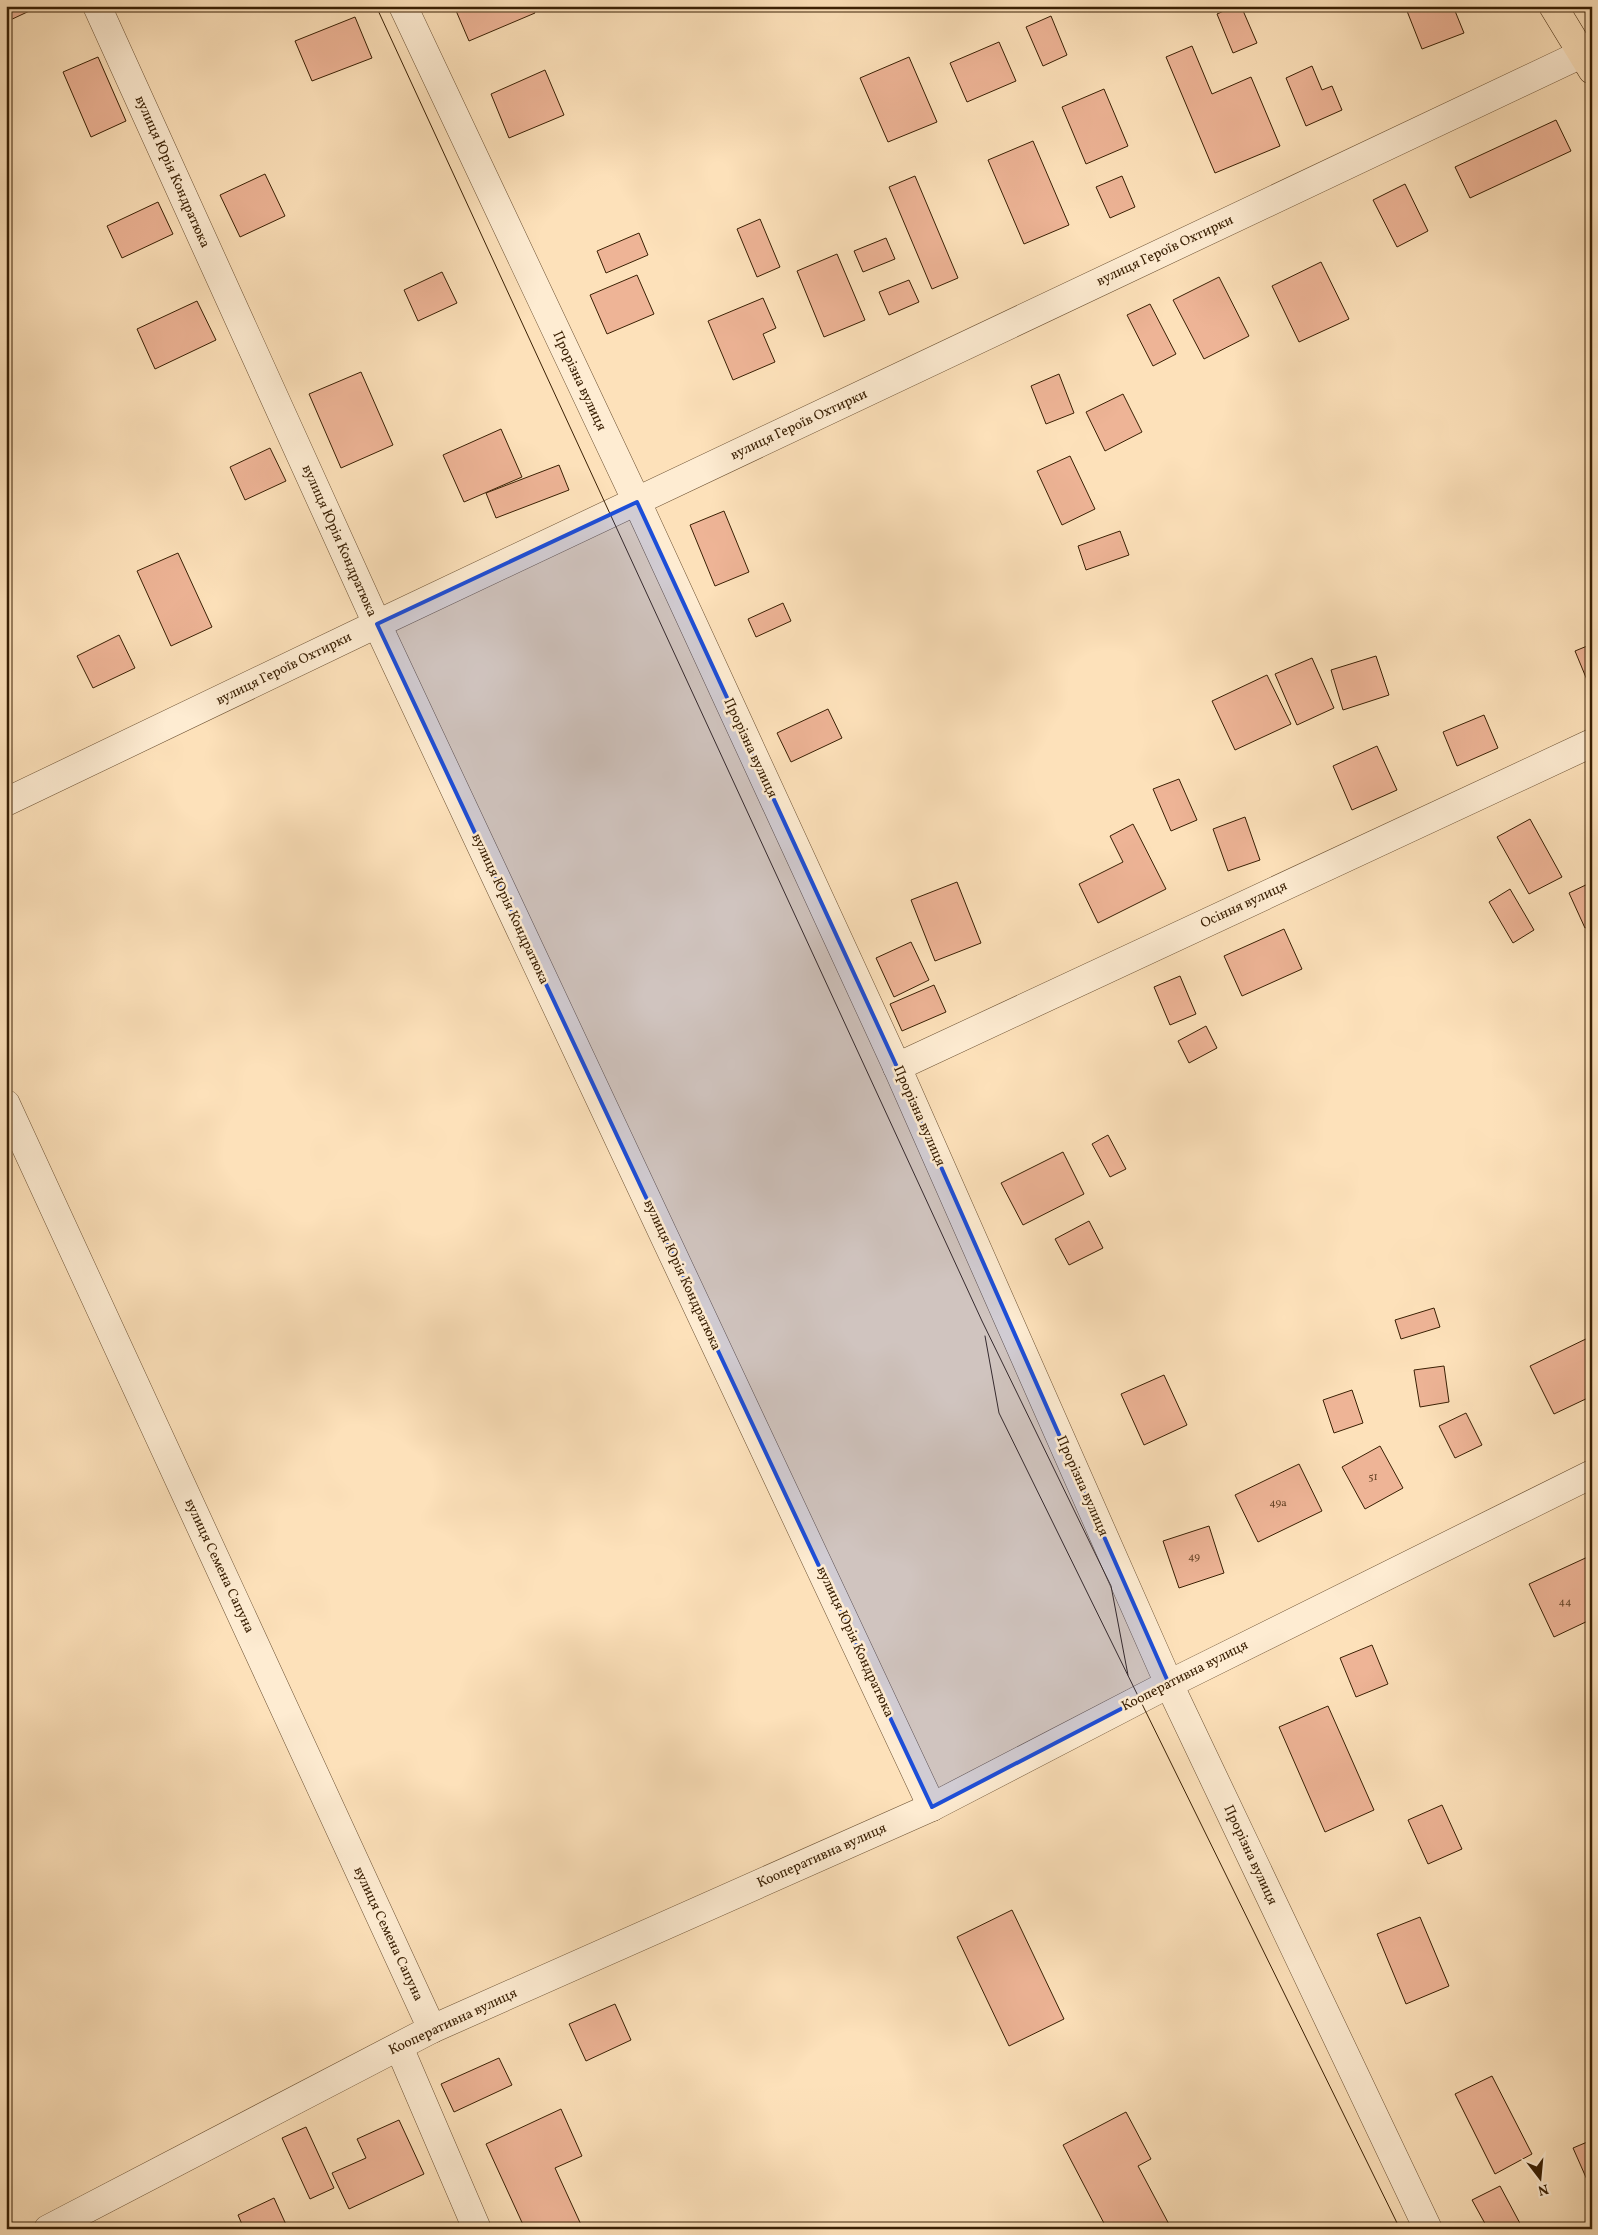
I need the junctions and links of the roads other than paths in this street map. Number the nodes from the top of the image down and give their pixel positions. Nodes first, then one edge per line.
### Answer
1 (97, 6) edge
2 (403, 6) edge
3 (1553, 6) edge
4 (1589, 57) edge
5 (637, 502) junction
6 (377, 624) junction
7 (1592, 743) edge
8 (6, 802) edge
9 (897, 1067) junction
10 (6, 1104) edge
11 (1592, 1474) edge
12 (1169, 1684) junction
13 (932, 1807) junction
14 (432, 2029) junction
15 (399, 2047) junction
16 (48, 2229) edge
17 (478, 2229) edge
18 (1428, 2229) edge

1 - 6 street, вулиця Юрія Кондратюка
2 - 5 street, Прорізна вулиця
3 - 4 main road
4 - 5 street, вулиця Героїв Охтирки
5 - 6 street, вулиця Героїв Охтирки
5 - 9 street, Прорізна вулиця
6 - 8 street, вулиця Героїв Охтирки
6 - 13 street, вулиця Юрія Кондратюка
7 - 9 street, Осіння вулиця
9 - 12 street, Прорізна вулиця
10 - 14 street, вулиця Семена Сапуна
11 - 12 street, Кооперативна вулиця
12 - 13 street, Кооперативна вулиця
12 - 18 street, Прорізна вулиця
13 - 14 street, Кооперативна вулиця
14 - 15 street, Кооперативна вулиця
15 - 16 street, Кооперативна вулиця
15 - 17 street

